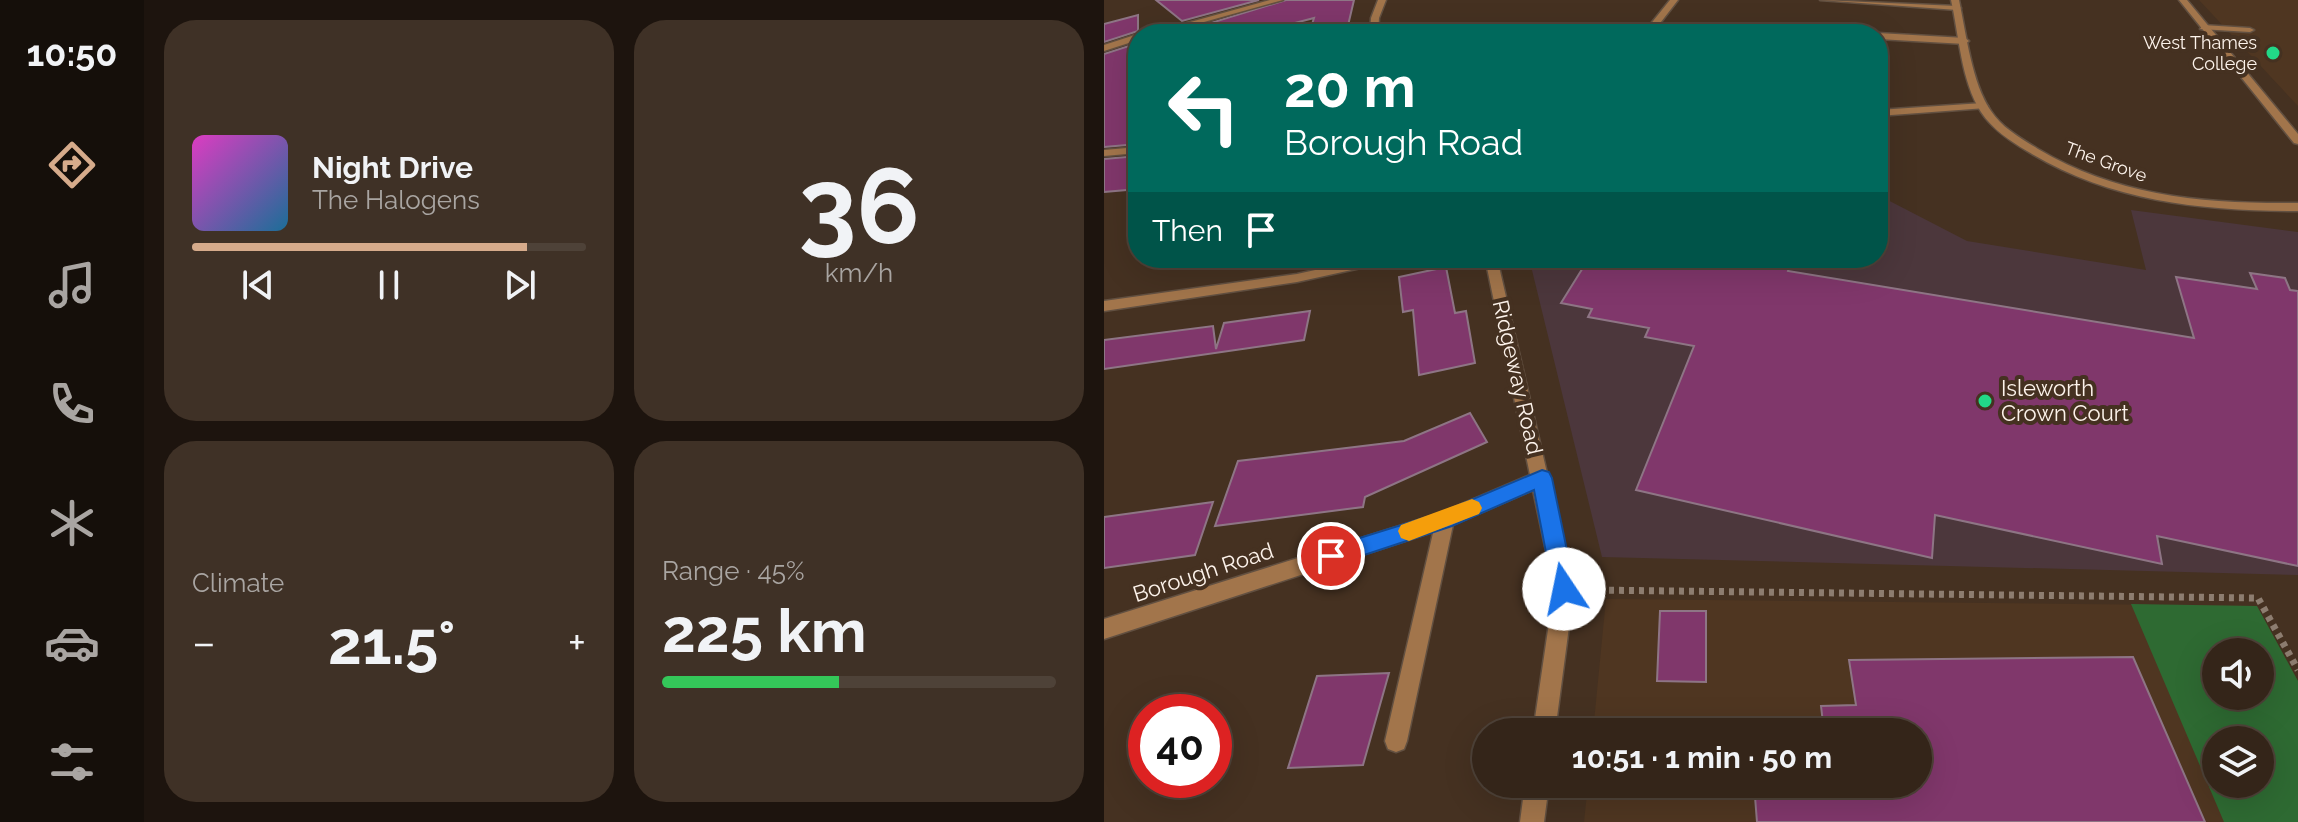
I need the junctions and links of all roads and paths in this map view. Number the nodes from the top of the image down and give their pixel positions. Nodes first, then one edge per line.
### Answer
1 (1279, 0) edge
2 (1382, 0) edge
3 (1674, 0) edge
4 (1826, 0) edge
5 (2183, 0) edge
6 (1956, 4) edge
7 (1189, 24) edge
8 (1375, 24) edge
9 (1655, 24) edge
10 (2203, 27) junction
11 (2250, 30) dead end
12 (1888, 37) edge
13 (1128, 40) edge
14 (1965, 41) junction
15 (1104, 48) edge
16 (1983, 106) junction
17 (1888, 112) edge
18 (2298, 141) edge
19 (1128, 151) edge
20 (1104, 153) edge
21 (2295, 208) edge
22 (1342, 268) edge
23 (1493, 268) edge
24 (1104, 306) edge
25 (1542, 478) junction
26 (1445, 520) junction
27 (1564, 589) junction
28 (1104, 629) edge
29 (2298, 670) edge
30 (1546, 718) edge
31 (1396, 741) dead end
32 (1535, 798) edge
33 (1532, 822) edge

1 - 7 street
2 - 8 street
3 - 9 street
4 - 6 street
5 - 10 street
6 - 14 street, The Grove
10 - 11 street
10 - 18 street
12 - 14 street
13 - 15 street
14 - 16 street, The Grove
16 - 17 street
16 - 21 street, The Grove
19 - 20 street
22 - 24 street
23 - 25 street, Ridgeway Road
25 - 26 street, Borough Road
25 - 27 street, Ridgeway Road
26 - 28 street, Borough Road
26 - 31 street
27 - 29 path
27 - 30 street, Ridgeway Road
32 - 33 street

